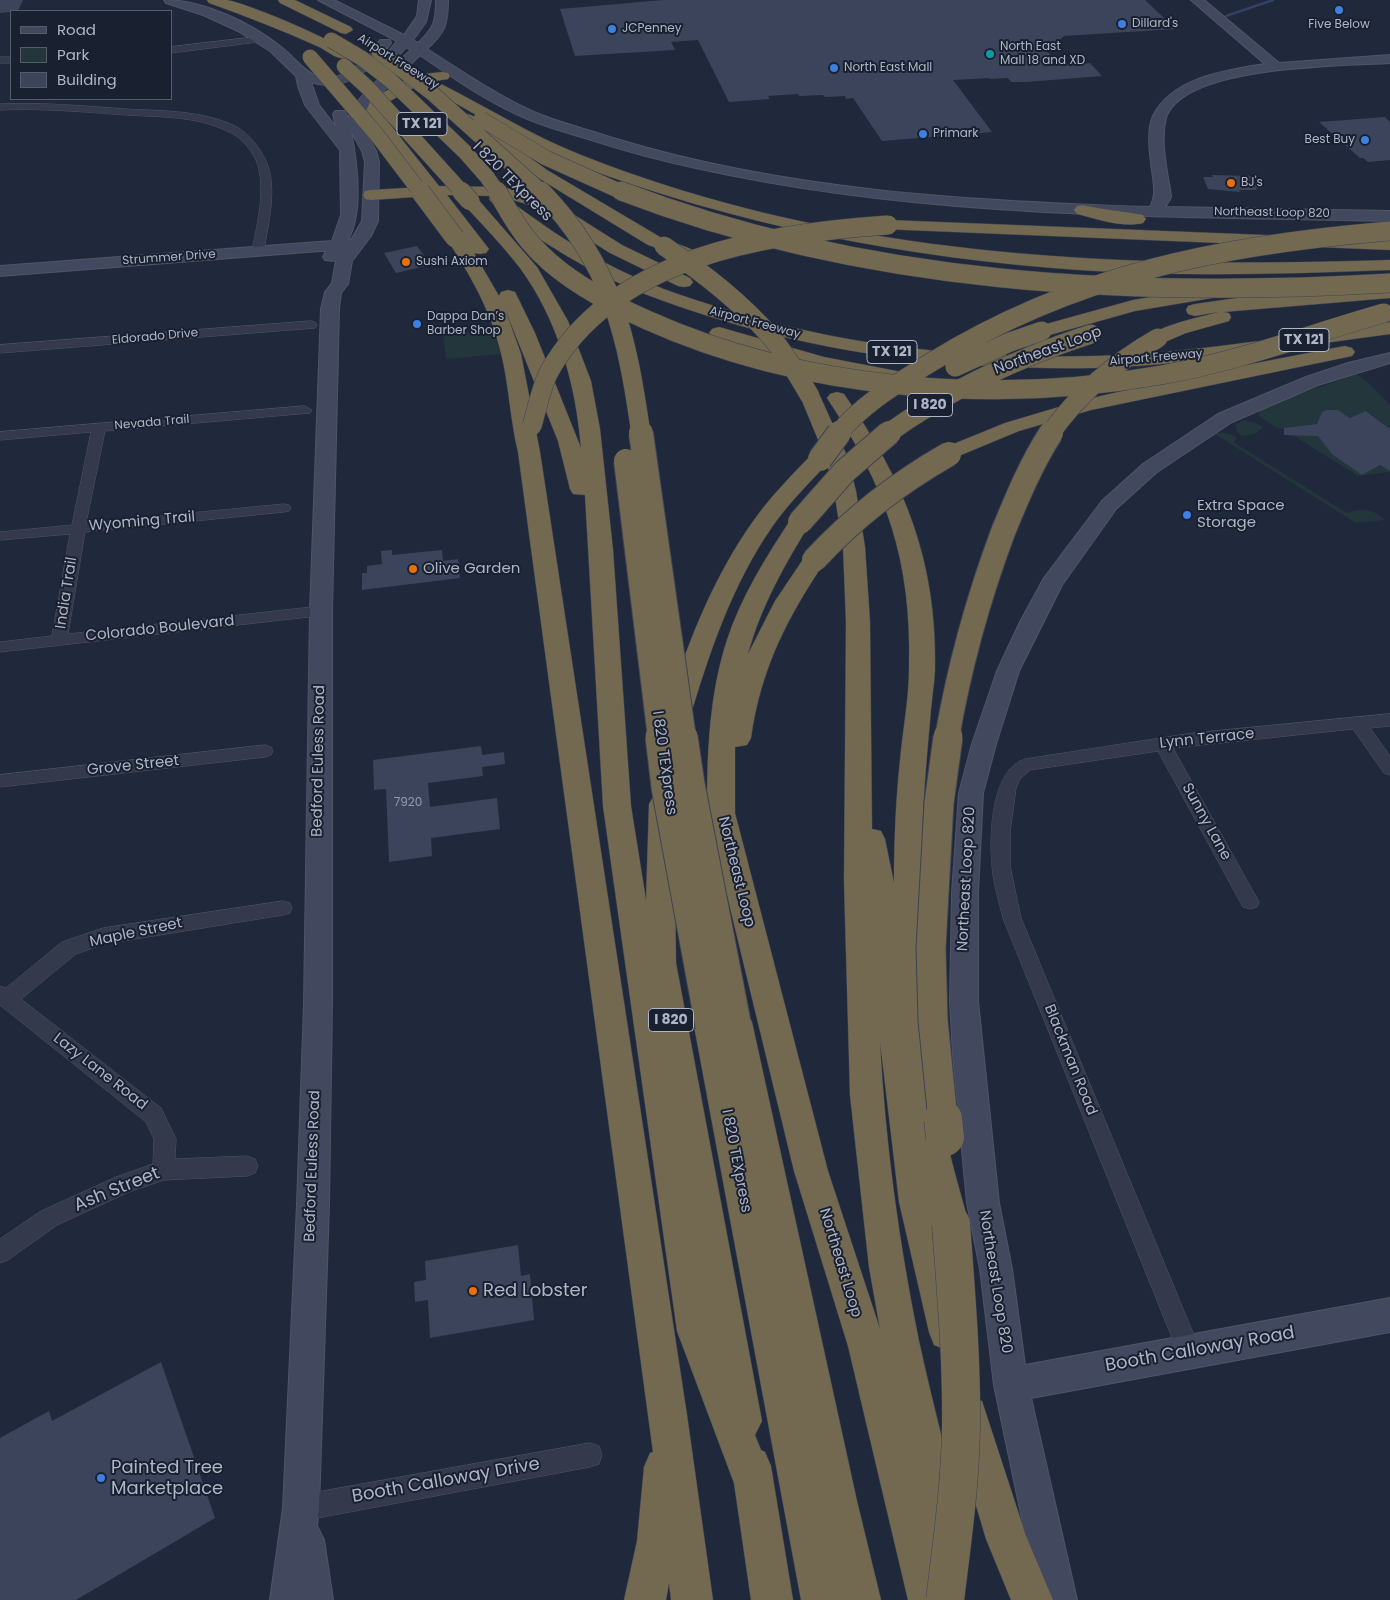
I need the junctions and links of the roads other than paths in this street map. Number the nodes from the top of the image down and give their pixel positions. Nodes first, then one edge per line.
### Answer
1 (170, 0) edge
2 (196, 0) edge
3 (214, 0) edge
4 (249, 0) edge
5 (278, 0) edge
6 (285, 0) edge
7 (324, 0) edge
8 (442, 0) edge
9 (1197, 0) edge
10 (425, 6) edge
11 (367, 21) junction
12 (348, 38) junction
13 (263, 39) junction
14 (406, 41) junction
15 (172, 50) edge
16 (338, 56) junction
17 (1390, 59) edge
18 (419, 66) junction
19 (1276, 67) junction
20 (301, 72) junction
21 (472, 85) junction
22 (343, 104) junction
23 (362, 104) junction
24 (0, 107) edge
25 (348, 153) junction
26 (434, 192) junction
27 (350, 194) junction
28 (371, 195) junction
29 (1159, 204) junction
30 (1083, 210) junction
31 (1390, 216) edge
32 (1390, 231) edge
33 (1390, 240) edge
34 (556, 242) junction
35 (346, 245) junction
36 (1390, 245) edge
37 (664, 246) junction
38 (258, 251) junction
39 (1390, 265) edge
40 (0, 271) edge
41 (1390, 274) edge
42 (1390, 283) edge
43 (1390, 292) edge
44 (1316, 297) junction
45 (768, 308) dead end
46 (1388, 318) edge
47 (817, 321) dead end
48 (311, 324) dead end
49 (1390, 343) edge
50 (0, 349) edge
51 (1246, 349) junction
52 (1390, 358) edge
53 (1215, 377) junction
54 (305, 410) dead end
55 (99, 427) junction
56 (0, 436) edge
57 (529, 452) junction
58 (820, 459) junction
59 (284, 508) dead end
60 (78, 528) junction
61 (0, 536) edge
62 (601, 550) junction
63 (320, 611) junction
64 (59, 640) junction
65 (0, 647) edge
66 (1390, 720) edge
67 (1358, 724) junction
68 (1162, 743) junction
69 (266, 751) dead end
70 (1025, 765) joint
71 (858, 766) junction
72 (1390, 769) edge
73 (0, 781) edge
74 (721, 813) junction
75 (1250, 902) dead end
76 (283, 908) dead end
77 (3, 997) edge
78 (723, 1024) junction
79 (246, 1166) dead end
80 (164, 1170) junction
81 (951, 1224) junction
82 (0, 1252) edge
83 (1390, 1315) edge
84 (1189, 1352) junction
85 (1011, 1385) junction
86 (668, 1415) junction
87 (590, 1455) dead end
88 (754, 1484) junction
89 (301, 1508) junction
90 (289, 1600) edge
91 (314, 1600) edge
92 (645, 1600) edge
93 (692, 1600) edge
94 (772, 1600) edge
95 (822, 1600) edge
96 (860, 1600) edge
97 (929, 1600) edge
98 (945, 1600) edge
99 (961, 1600) edge
100 (1032, 1600) edge
101 (1058, 1600) edge

1 - 13 main road
2 - 57 highway, bridge
3 - 12 highway, Airport Freeway / TX 121
4 - 12 highway
5 - 12 highway
6 - 12 highway, Airport Freeway / TX 121
7 - 11 main road, Airport Freeway
8 - 18 main road
9 - 19 main road
10 - 11 main road
10 - 14 main road
11 - 14 main road, Airport Freeway
11 - 20 main road
12 - 16 highway
12 - 18 highway, Airport Freeway / TX 121, bridge
12 - 18 highway, bridge
12 - 46 highway, bridge
12 - 78 highway, I 820 TEXpress, bridge
13 - 15 street
13 - 20 main road
14 - 18 main road, Airport Freeway
14 - 22 main road
16 - 34 highway, Airport Freeway / TX 121
16 - 62 highway, bridge
17 - 19 main road
18 - 21 main road, Airport Freeway
18 - 23 main road
18 - 37 highway
18 - 39 highway, Airport Freeway / TX 121
18 - 42 highway, bridge
18 - 78 highway, I 820 TEXpress, bridge
19 - 29 main road
20 - 22 main road
20 - 25 main road
21 - 26 highway
21 - 30 main road, Airport Freeway
22 - 23 main road
22 - 25 main road
23 - 28 main road, Bedford Euless Road
24 - 38 street
25 - 27 main road
26 - 28 highway
26 - 45 highway
26 - 62 highway
27 - 28 main road
27 - 35 main road
28 - 35 main road, Bedford Euless Road
29 - 30 main road, Airport Freeway
29 - 31 main road, Northeast Loop 820
30 - 33 highway
32 - 58 highway, bridge
34 - 51 highway, Airport Freeway / TX 121
34 - 53 highway
35 - 38 main road, Strummer Drive
35 - 63 main road, Bedford Euless Road
36 - 57 highway, bridge
37 - 71 highway, bridge
37 - 81 highway, bridge
38 - 40 main road, Strummer Drive
41 - 58 highway, I 820, bridge
43 - 44 highway, Northeast Loop / I 820
44 - 74 highway, Northeast Loop / I 820, bridge
44 - 81 highway, bridge
46 - 51 highway, Airport Freeway / TX 121
47 - 51 highway
48 - 50 street, Eldorado Drive
49 - 53 highway
52 - 85 main road, Northeast Loop 820
53 - 74 highway, bridge
54 - 55 street, Nevada Trail
55 - 56 street, Nevada Trail
55 - 60 street, India Trail
57 - 86 highway
58 - 88 highway, I 820
59 - 60 street, Wyoming Trail
60 - 61 street, Wyoming Trail
60 - 64 street, India Trail
62 - 88 highway
63 - 64 street, Colorado Boulevard
63 - 89 main road, Bedford Euless Road
64 - 65 street, Colorado Boulevard
66 - 67 street, Lynn Terrace
67 - 68 street, Lynn Terrace
67 - 72 street
68 - 70 street, Lynn Terrace
68 - 75 street, Sunny Lane
69 - 73 street, Grove Street
70 - 84 street, Blackman Road
71 - 99 highway
71 - 100 highway
74 - 97 highway, Northeast Loop / I 820
76 - 77 street, Maple Street
77 - 80 street, Lazy Lane Road
78 - 95 highway, I 820 TEXpress
78 - 96 highway, I 820 TEXpress
79 - 80 street, Ash Street
80 - 82 street, Ash Street
81 - 98 highway, bridge
83 - 84 main road, Booth Calloway Road
84 - 85 main road, Booth Calloway Road
85 - 101 main road, Northeast Loop 820
86 - 92 highway
86 - 93 highway
87 - 89 street, Booth Calloway Drive
88 - 94 highway
89 - 90 main road, Bedford Euless Road
89 - 91 main road, Bedford Euless Road

